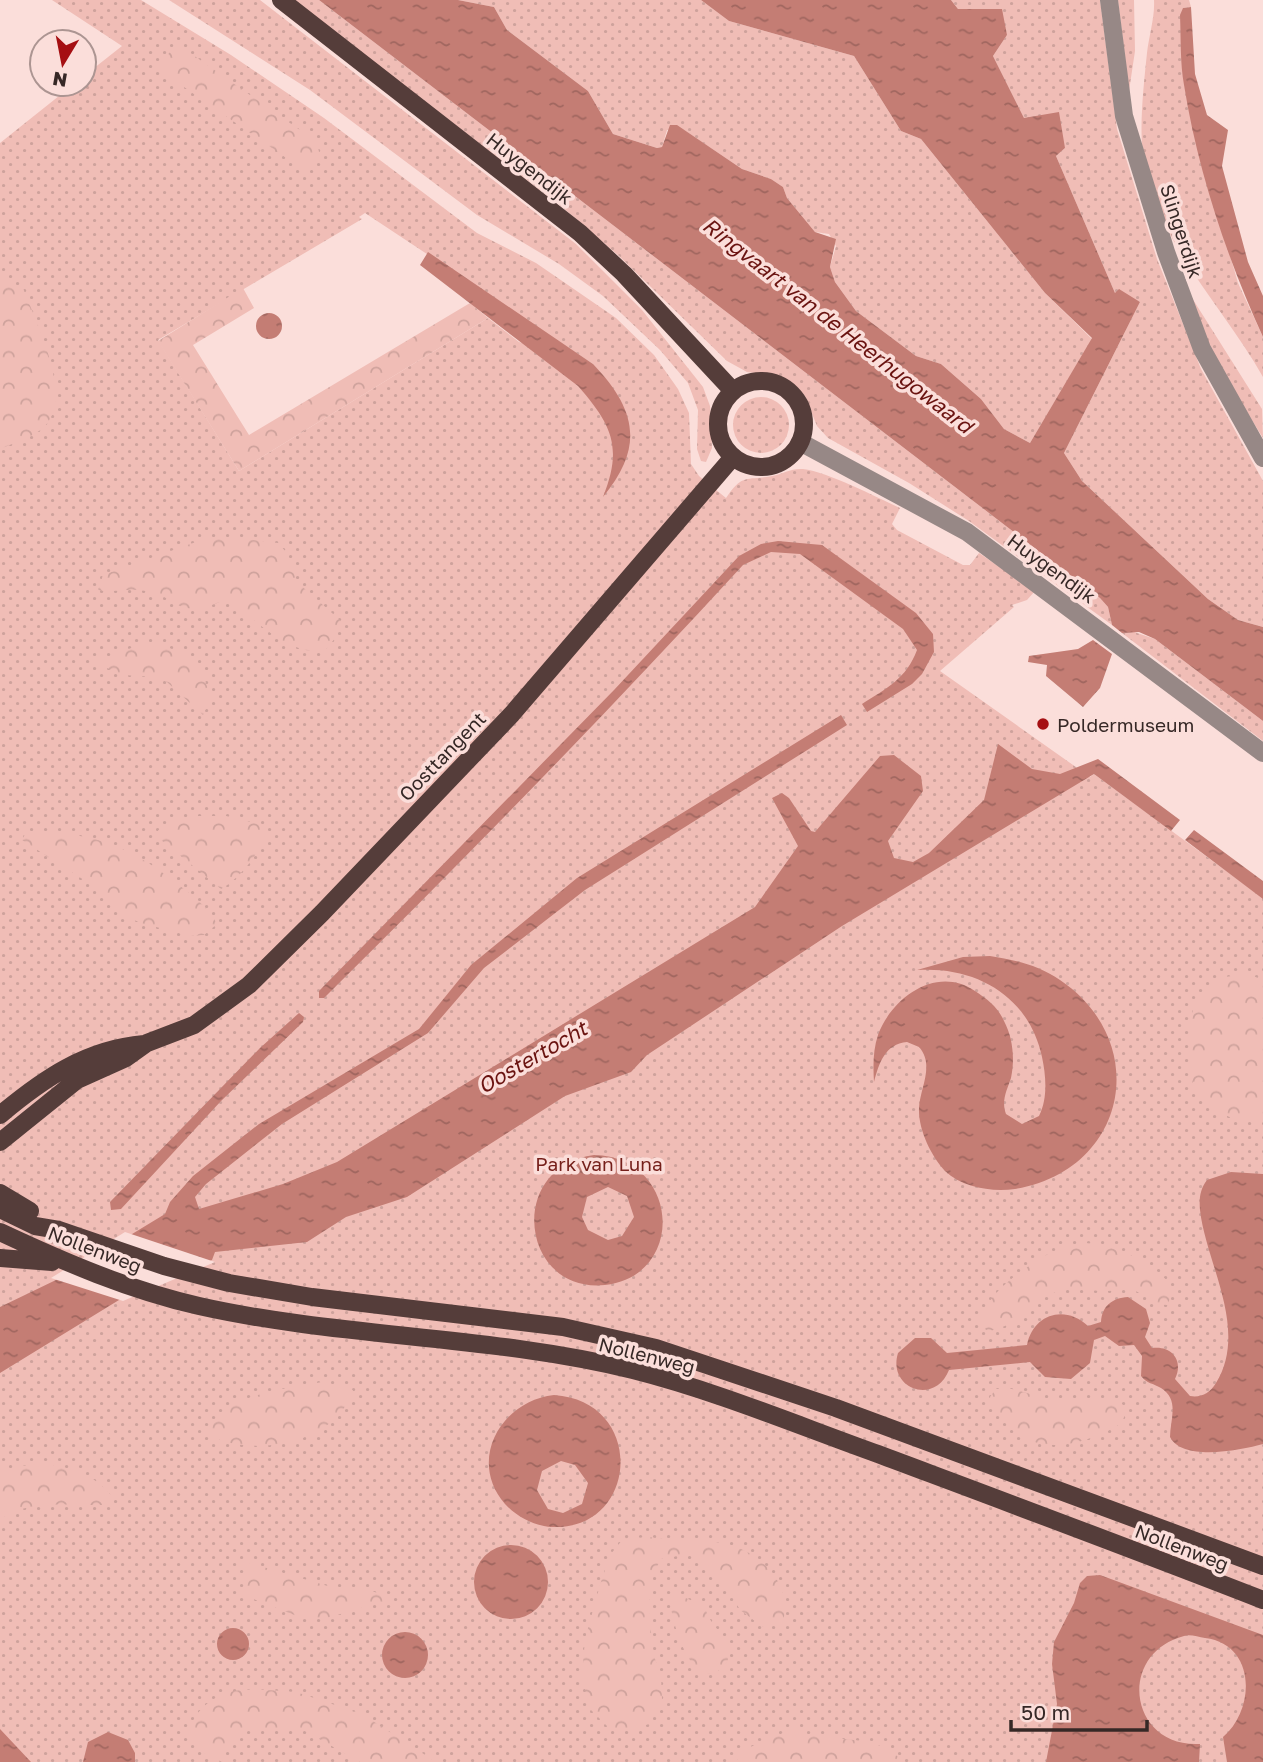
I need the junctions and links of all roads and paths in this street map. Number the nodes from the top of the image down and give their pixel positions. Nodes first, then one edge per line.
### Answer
1 (281, 0) edge
2 (1109, 0) edge
3 (733, 391) junction
4 (800, 442) junction
5 (733, 457) junction
6 (1263, 458) edge
7 (1263, 753) edge
8 (147, 1043) junction
9 (0, 1115) edge
10 (0, 1142) edge
11 (0, 1194) edge
12 (0, 1209) edge
13 (59, 1230) junction
14 (0, 1232) edge
15 (0, 1258) edge
16 (70, 1265) junction
17 (1263, 1566) edge
18 (1263, 1600) edge

1 - 3 main road, Huygendijk
2 - 6 street, Slingerdijk
3 - 4 main road
3 - 5 main road
4 - 5 main road
4 - 7 street, Huygendijk
5 - 8 main road, Oosttangent
8 - 9 main road, Oosttangent
8 - 10 main road, Oosttangent
11 - 13 main road, Nollenweg
12 - 13 main road, Nollenweg
13 - 17 main road, Nollenweg
14 - 16 main road, Nollenweg
15 - 16 main road
16 - 18 main road, Nollenweg

